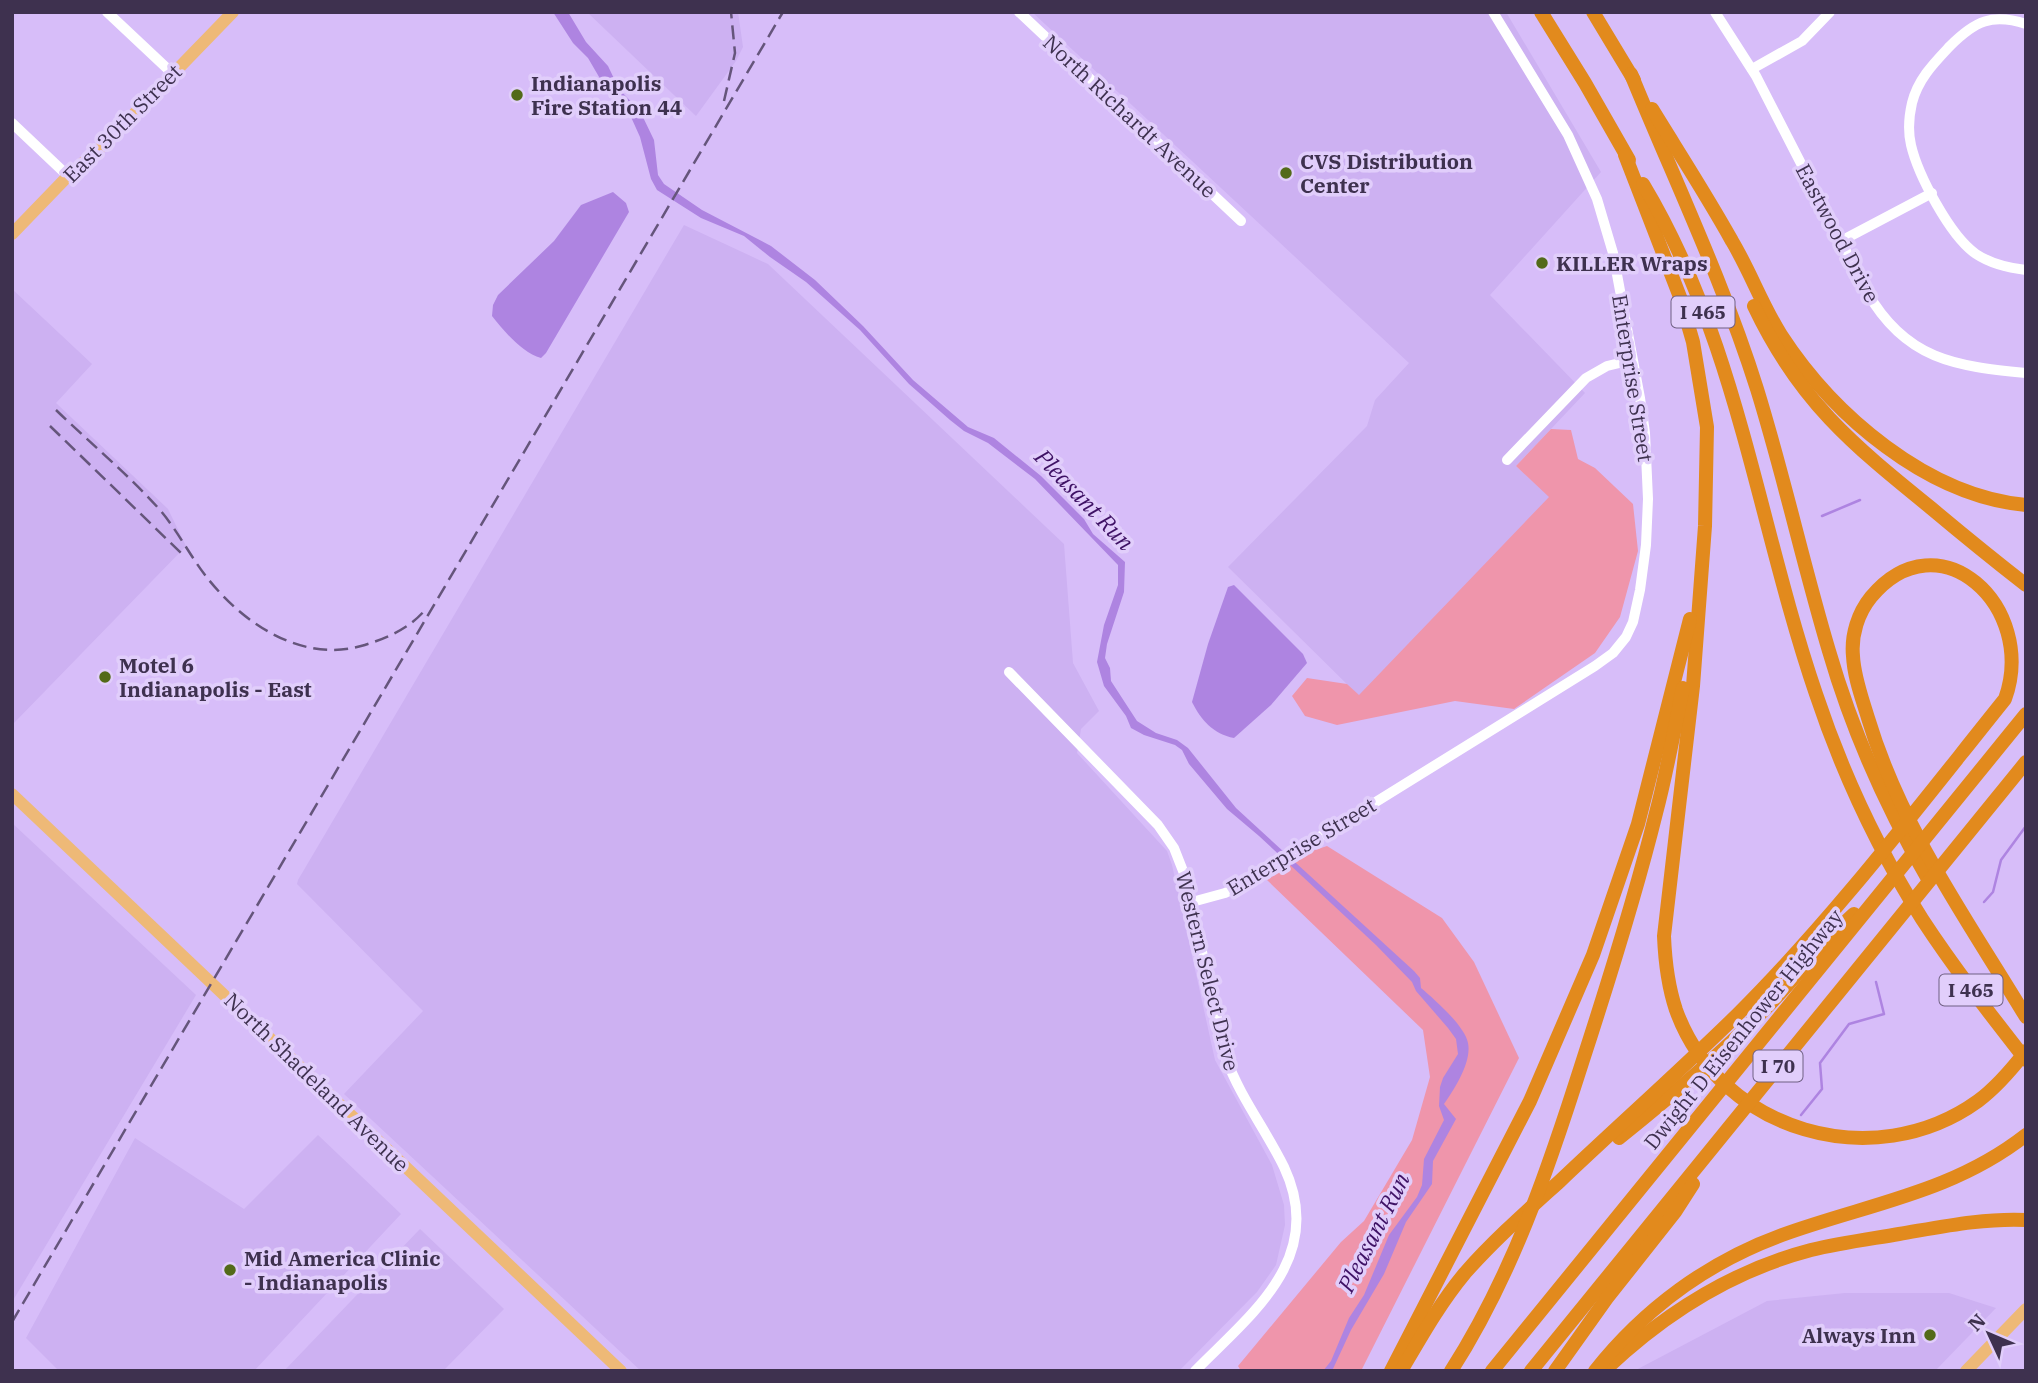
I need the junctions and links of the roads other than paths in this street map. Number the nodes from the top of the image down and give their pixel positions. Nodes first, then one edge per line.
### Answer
1 (107, 12) edge
2 (233, 12) edge
3 (1018, 12) edge
4 (1493, 12) edge
5 (1541, 12) edge
6 (1593, 12) edge
7 (1715, 12) edge
8 (1830, 12) edge
9 (2026, 24) edge
10 (1752, 69) junction
11 (173, 74) junction
12 (1630, 74) junction
13 (12, 123) edge
14 (1625, 155) junction
15 (1688, 166) junction
16 (68, 176) junction
17 (1932, 193) junction
18 (1241, 221) dead end
19 (12, 234) edge
20 (1841, 241) junction
21 (2026, 270) edge
22 (1632, 360) junction
23 (2026, 373) edge
24 (1507, 460) dead end
25 (2026, 505) edge
26 (2026, 586) edge
27 (1699, 588) junction
28 (1695, 646) junction
29 (1009, 672) dead end
30 (2026, 714) edge
31 (2026, 762) edge
32 (12, 794) edge
33 (1900, 816) junction
34 (1888, 883) junction
35 (1192, 902) junction
36 (2026, 1017) edge
37 (2019, 1047) edge
38 (2026, 1060) edge
39 (1734, 1122) junction
40 (2026, 1135) edge
41 (1530, 1209) junction
42 (2026, 1220) edge
43 (2026, 1308) edge
44 (621, 1371) edge
45 (1195, 1371) edge
46 (1391, 1371) edge
47 (1401, 1371) edge
48 (1451, 1371) edge
49 (1492, 1371) edge
50 (1531, 1371) edge
51 (1555, 1371) edge
52 (1595, 1371) edge
53 (1604, 1371) edge
54 (1966, 1371) edge

1 - 11 street
2 - 11 main road, East 30th Street
3 - 18 street, North Richardt Avenue
4 - 22 street, Enterprise Street
5 - 14 highway, I 465
6 - 12 highway, I 465
7 - 10 street, Eastwood Drive
8 - 10 street
9 - 17 street
10 - 20 street, Eastwood Drive
11 - 16 main road, East 30th Street
12 - 15 highway
12 - 33 highway, I 465
13 - 16 street
14 - 27 highway
14 - 37 highway, I 465
15 - 25 highway
15 - 26 highway
16 - 19 main road, East 30th Street
17 - 20 street
17 - 21 street
20 - 23 street, Eastwood Drive
22 - 24 street
22 - 35 street, Enterprise Street
27 - 28 highway
27 - 46 highway
28 - 37 highway
28 - 48 highway
29 - 35 street, Western Select Drive
30 - 34 highway, Dwight D Eisenhower Highway / I 70
31 - 39 highway, I 70
32 - 44 main road, North Shadeland Avenue
33 - 36 highway, I 465
33 - 41 highway
34 - 41 highway
34 - 49 highway, Dwight D Eisenhower Highway / I 70
35 - 45 street, Western Select Drive
37 - 38 highway, I 465
39 - 50 highway, I 70
39 - 51 highway
40 - 52 highway
41 - 47 highway
42 - 53 highway
43 - 54 main road

